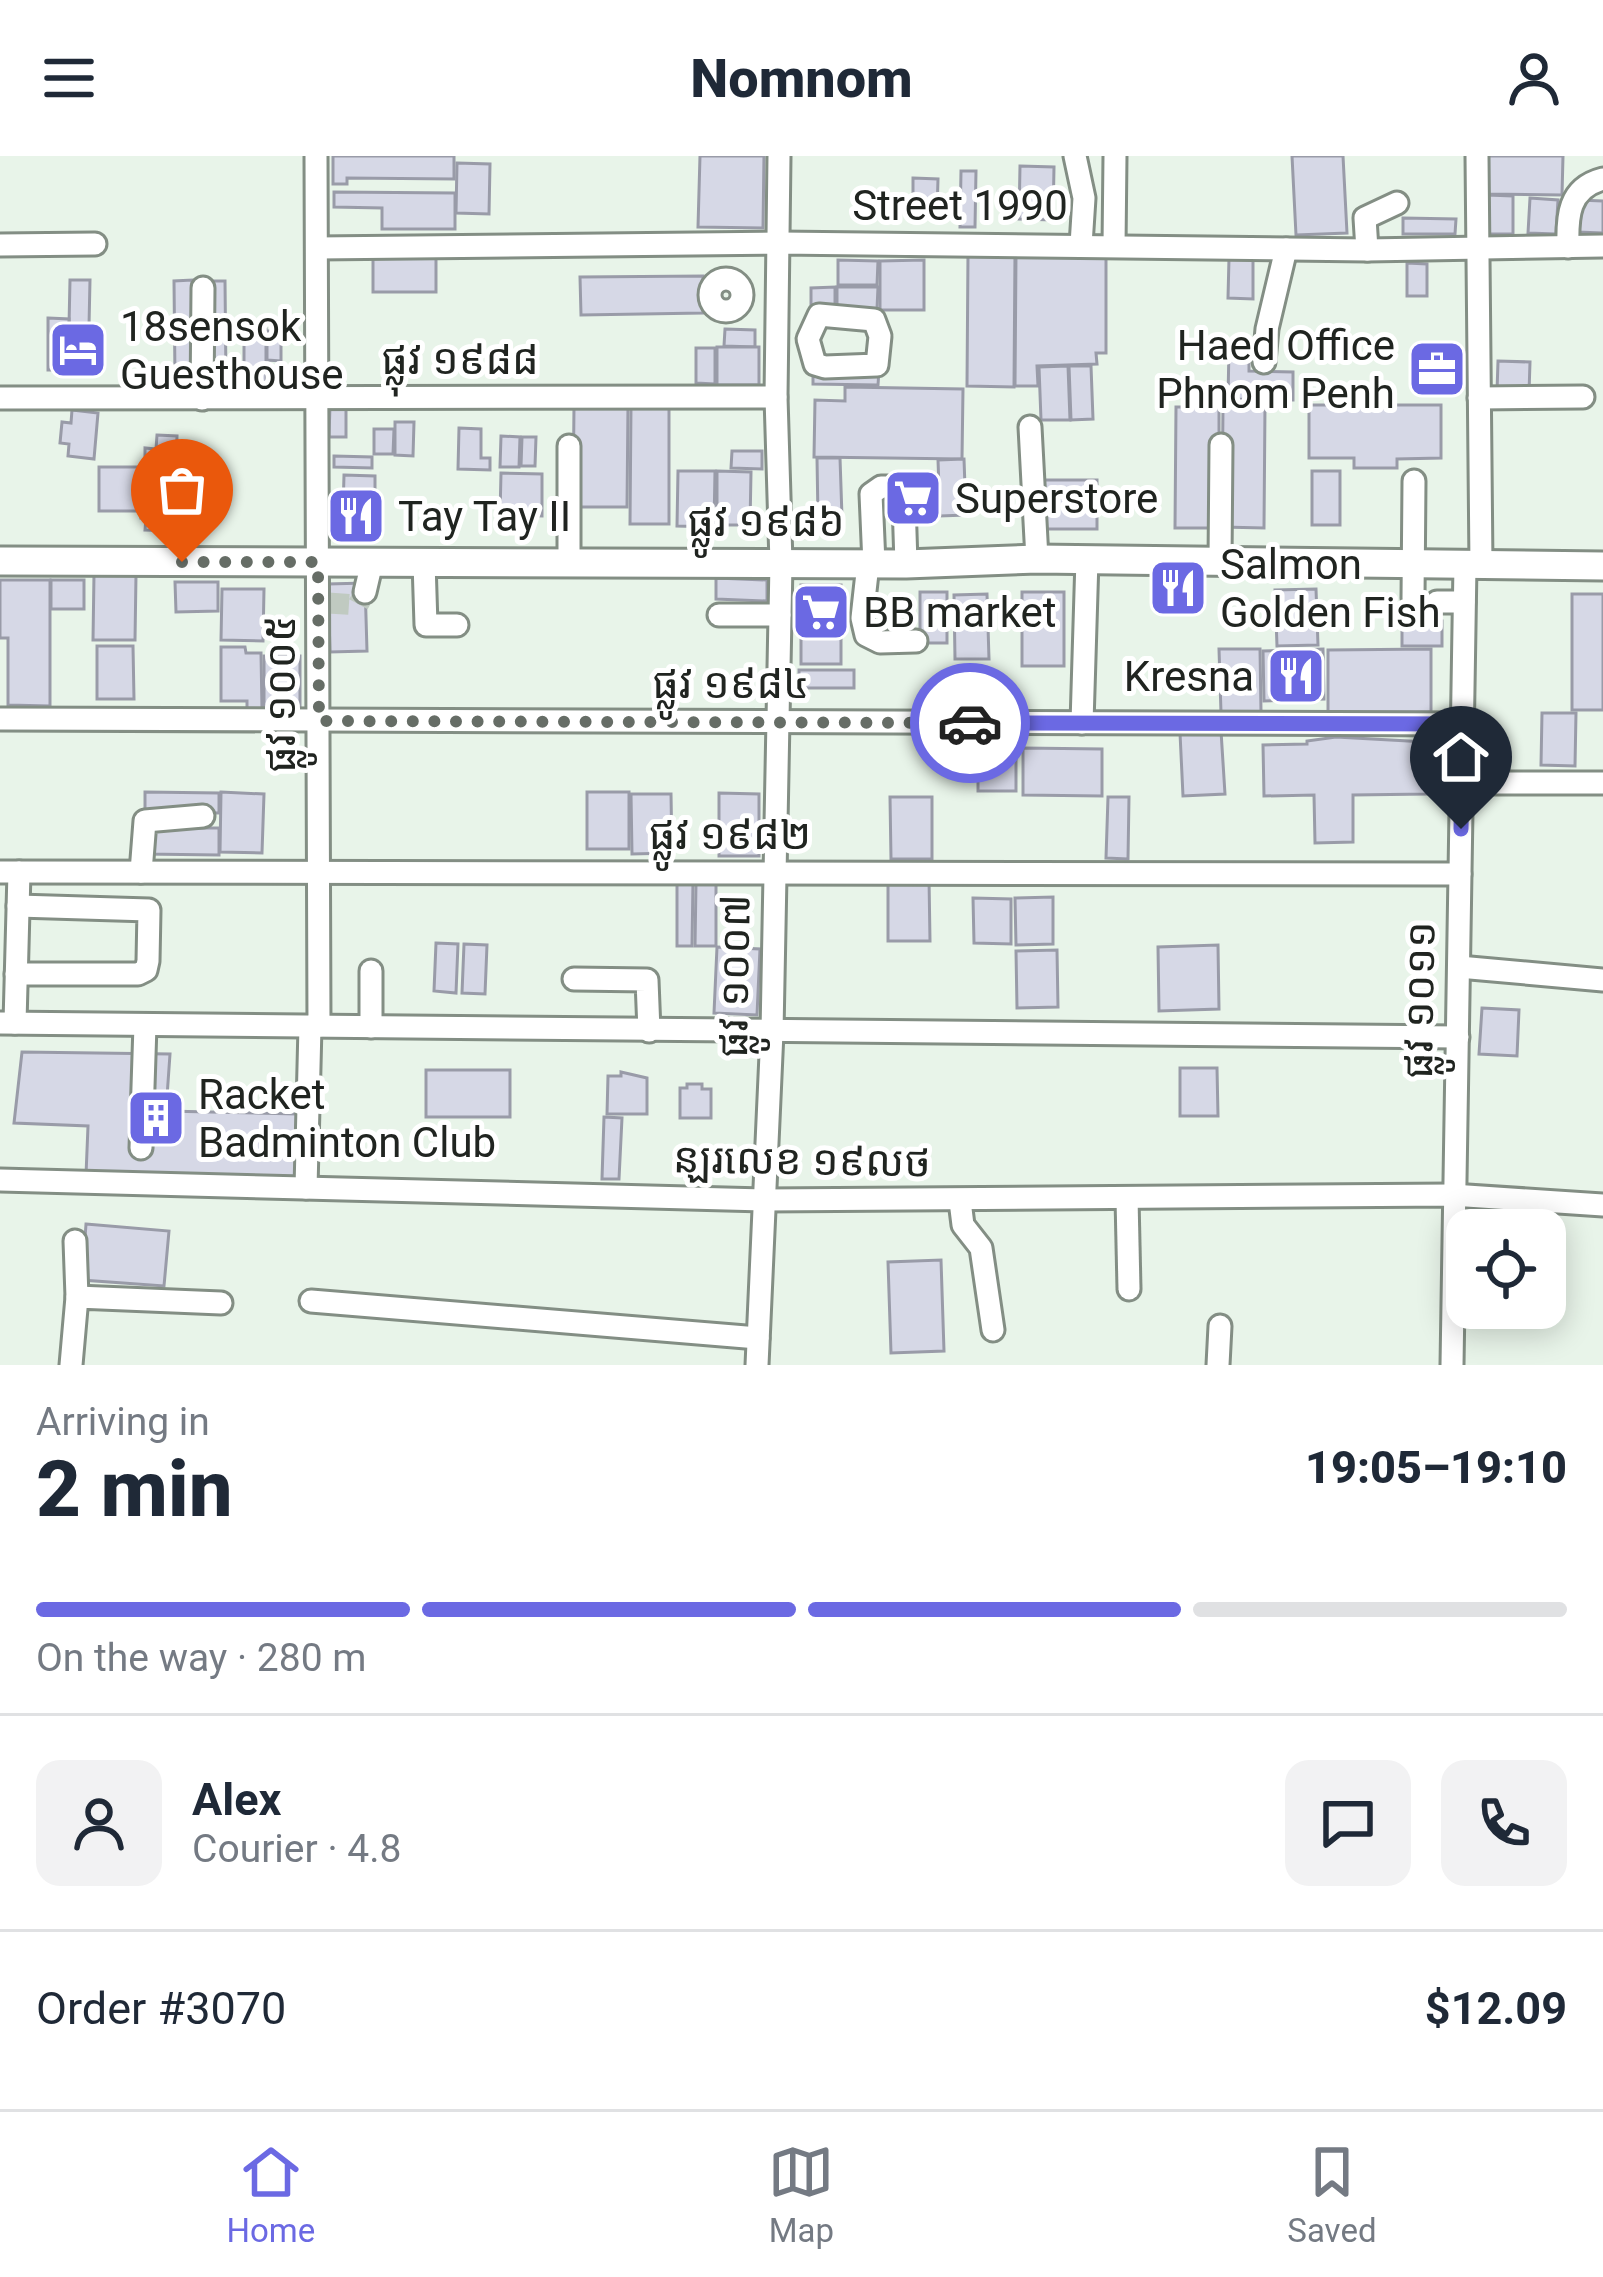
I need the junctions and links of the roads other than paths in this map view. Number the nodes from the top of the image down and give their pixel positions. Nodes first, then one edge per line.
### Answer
1 (316, 156) edge
2 (779, 156) edge
3 (1075, 156) edge
4 (1115, 156) edge
5 (1477, 156) edge
6 (1603, 179) edge
7 (1397, 202) dead end
8 (780, 243) junction
9 (95, 244) dead end
10 (0, 245) edge
11 (1081, 245) junction
12 (1114, 245) junction
13 (1603, 246) edge
14 (1568, 247) junction
15 (316, 248) junction
16 (1477, 248) junction
17 (1286, 249) junction
18 (1367, 250) junction
19 (203, 288) dead end
20 (743, 296) dead end
21 (778, 298) junction
22 (778, 339) junction
23 (808, 339) dead end
24 (1264, 362) dead end
25 (776, 397) junction
26 (1582, 397) dead end
27 (0, 398) edge
28 (1479, 398) junction
29 (202, 399) junction
30 (317, 399) junction
31 (1030, 427) dead end
32 (1221, 445) dead end
33 (569, 446) dead end
34 (1414, 481) dead end
35 (1036, 559) junction
36 (1087, 560) junction
37 (0, 561) edge
38 (1220, 561) junction
39 (318, 562) junction
40 (372, 562) junction
41 (424, 562) junction
42 (569, 563) junction
43 (781, 563) junction
44 (871, 564) junction
45 (906, 564) junction
46 (1414, 565) junction
47 (1473, 565) junction
48 (1603, 566) edge
49 (365, 592) dead end
50 (1464, 602) junction
51 (719, 615) dead end
52 (780, 615) junction
53 (457, 625) dead end
54 (916, 641) dead end
55 (0, 719) edge
56 (319, 721) junction
57 (778, 722) junction
58 (1082, 723) junction
59 (1463, 724) junction
60 (1462, 783) junction
61 (1603, 783) edge
62 (203, 816) dead end
63 (9, 872) edge
64 (146, 872) junction
65 (320, 872) junction
66 (775, 873) junction
67 (1460, 874) junction
68 (18, 906) junction
69 (149, 910) junction
70 (1459, 968) junction
71 (371, 971) dead end
72 (16, 974) junction
73 (574, 979) dead end
74 (1603, 980) edge
75 (8, 1023) edge
76 (145, 1024) junction
77 (314, 1027) junction
78 (371, 1027) junction
79 (649, 1030) junction
80 (772, 1032) junction
81 (1458, 1036) junction
82 (141, 1148) dead end
83 (0, 1180) edge
84 (306, 1188) junction
85 (1452, 1195) junction
86 (1127, 1198) junction
87 (764, 1200) junction
88 (960, 1201) junction
89 (1603, 1205) edge
90 (75, 1241) dead end
91 (1129, 1289) dead end
92 (77, 1297) junction
93 (311, 1301) dead end
94 (220, 1303) dead end
95 (1220, 1326) dead end
96 (993, 1330) dead end
97 (758, 1338) junction
98 (71, 1365) edge
99 (757, 1365) edge
100 (1218, 1365) edge
101 (1451, 1365) edge

1 - 15 street, ផ្លូវ ១០០៥
2 - 8 street, ផ្លូវ ១០០៧
3 - 11 street
4 - 12 street
5 - 16 street, ផ្លូវ ១០១១
6 - 14 street
7 - 18 street
8 - 11 street, Street 1990
8 - 15 street, Street 1990
8 - 21 street, ផ្លូវ ១០០៧
9 - 10 street
11 - 12 street, Street 1990
12 - 17 street, Street 1990
13 - 14 street, Street 1990
14 - 16 street, Street 1990
15 - 30 street, ផ្លូវ ១០០៥
16 - 18 street, Street 1990
16 - 28 street, ផ្លូវ ១០១១
17 - 18 street, Street 1990
17 - 24 street
19 - 29 street
20 - 21 street
21 - 22 street, ផ្លូវ ១០០៧
22 - 23 street
22 - 25 street, ផ្លូវ ១០០៧
25 - 30 street, ផ្លុវ ១៩៨៨
25 - 43 street, ផ្លូវ ១០០៧
26 - 28 street
27 - 29 street, ផ្លុវ ១៩៨៨
28 - 47 street, ផ្លូវ ១០១១
29 - 30 street, ផ្លុវ ១៩៨៨
30 - 39 street, ផ្លូវ ១០០៥
31 - 35 street
32 - 38 street
33 - 42 street
34 - 46 street
35 - 36 main road, ផ្លូវ ១៩៨៦
35 - 45 main road, ផ្លូវ ១៩៨៦
36 - 38 main road, ផ្លូវ ១៩៨៦
36 - 58 street
37 - 39 main road, ផ្លូវ ១៩៨៦
38 - 46 main road, ផ្លូវ ១៩៨៦
39 - 40 main road, ផ្លូវ ១៩៨៦
39 - 56 street, ផ្លូវ ១០០៥
40 - 41 main road, ផ្លូវ ១៩៨៦
40 - 49 street
41 - 42 main road, ផ្លូវ ១៩៨៦
41 - 53 street
42 - 43 main road, ផ្លូវ ១៩៨៦
43 - 44 main road, ផ្លូវ ១៩៨៦
43 - 52 street, ផ្លូវ ១០០៧
44 - 45 main road, ផ្លូវ ១៩៨៦
44 - 45 street
44 - 54 street
46 - 47 main road, ផ្លូវ ១៩៨៦
46 - 50 street
47 - 48 main road, ផ្លូវ ១៩៨៦
47 - 50 street, ផ្លូវ ១០១១
50 - 59 street, ផ្លូវ ១០១១
51 - 52 street
52 - 57 street, ផ្លូវ ១០០៧
55 - 56 street, ផ្លូវ ១៩៨៤
56 - 57 street, ផ្លូវ ១៩៨៤
56 - 65 street, ផ្លូវ ១០០៥
57 - 58 street, ផ្លូវ ១៩៨៤
57 - 66 street, ផ្លូវ ១០០៧
58 - 59 street, ផ្លូវ ១៩៨៤
59 - 60 street, ផ្លូវ ១០១១
60 - 61 street
60 - 67 street, ផ្លូវ ១០១១
62 - 64 street
63 - 64 street, ផ្លូវ ១៩៨២
63 - 68 street
64 - 65 street, ផ្លូវ ១៩៨២
64 - 69 street
65 - 66 street, ផ្លូវ ១៩៨២
65 - 77 street, ផ្លូវ ១០០៥
66 - 67 street, ផ្លូវ ១៩៨២
66 - 80 street, ផ្លូវ ១០០៧
67 - 70 street, ផ្លូវ ១០១១
68 - 69 street
68 - 72 street
69 - 72 street
70 - 74 street
70 - 81 street, ផ្លូវ ១០១១
71 - 78 street
72 - 75 street
73 - 79 street
75 - 76 street
76 - 77 street
76 - 82 street
77 - 78 street
77 - 84 street, ផ្លូវ ១០០៥
78 - 79 street
79 - 80 street
80 - 81 street
80 - 87 street, ផ្លូវ ១០០៧
81 - 85 street, ផ្លូវ ១០១១
83 - 84 street, ន្ឡរលេខ ១៩លថ
84 - 87 street, ន្ឡរលេខ ១៩លថ
85 - 86 street, ន្ឡរលេខ ១៩លថ
85 - 89 street, ន្ឡរលេខ ១៩លថ
85 - 101 street, ផ្លូវ ១០១១
86 - 88 street, ន្ឡរលេខ ១៩លថ
86 - 91 street
87 - 88 street, ន្ឡរលេខ ១៩លថ
87 - 97 street, ផ្លូវ ១០០៧
88 - 96 street
90 - 92 street
92 - 94 street
92 - 98 street
93 - 97 street
95 - 100 street
97 - 99 street, ផ្លូវ ១០០៧

